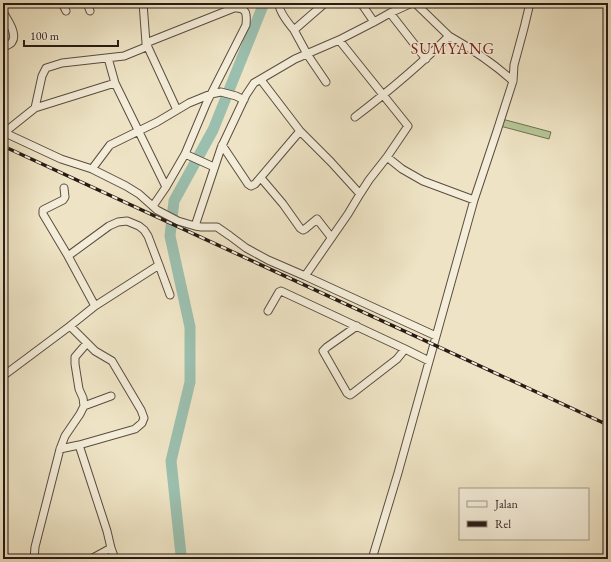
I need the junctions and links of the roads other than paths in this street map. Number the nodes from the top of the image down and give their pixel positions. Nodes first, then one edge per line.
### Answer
1 (62, 3) edge
2 (87, 3) edge
3 (143, 3) edge
4 (280, 3) edge
5 (325, 3) edge
6 (361, 3) edge
7 (412, 3) edge
8 (415, 3) edge
9 (530, 3) edge
10 (66, 11) dead end
11 (90, 11) dead end
12 (3, 12) edge
13 (390, 13) junction
14 (374, 22) junction
15 (294, 30) junction
16 (449, 36) junction
17 (339, 40) junction
18 (146, 43) junction
19 (3, 47) edge
20 (307, 54) junction
21 (108, 58) junction
22 (426, 59) junction
23 (261, 80) junction
24 (513, 81) junction
25 (326, 82) dead end
26 (115, 83) junction
27 (211, 94) junction
28 (383, 96) junction
29 (244, 100) junction
30 (35, 108) junction
31 (177, 110) junction
32 (355, 117) dead end
33 (300, 131) junction
34 (4, 132) edge
35 (138, 132) junction
36 (222, 145) junction
37 (186, 154) junction
38 (387, 157) junction
39 (213, 167) junction
40 (92, 169) junction
41 (261, 178) junction
42 (166, 187) junction
43 (64, 188) dead end
44 (360, 194) junction
45 (474, 200) junction
46 (155, 208) junction
47 (195, 226) junction
48 (332, 237) junction
49 (68, 256) junction
50 (159, 265) junction
51 (305, 276) junction
52 (170, 295) dead end
53 (95, 306) junction
54 (268, 311) dead end
55 (70, 326) junction
56 (357, 326) junction
57 (436, 336) junction
58 (87, 343) junction
59 (404, 349) junction
60 (428, 361) junction
61 (3, 376) edge
62 (111, 396) dead end
63 (84, 406) junction
64 (79, 445) junction
65 (60, 449) junction
66 (112, 548) junction
67 (34, 559) edge
68 (91, 559) edge
69 (115, 559) edge
70 (372, 559) edge

1 - 10 street
2 - 11 street
3 - 18 street
4 - 15 street
5 - 15 street
6 - 14 street
7 - 13 street
8 - 16 street
9 - 24 street
12 - 19 street
13 - 14 street
13 - 22 street
14 - 17 street
15 - 20 street
16 - 22 street
16 - 24 street
17 - 20 street
17 - 28 street
18 - 21 street
18 - 27 street
18 - 31 street
20 - 23 street
20 - 25 street
21 - 26 street
21 - 30 street
22 - 28 street
23 - 29 street
23 - 33 street
24 - 45 street
26 - 30 street
26 - 35 street
27 - 29 street
27 - 31 street
27 - 37 street
28 - 32 street
28 - 38 street
29 - 36 street
30 - 34 street
31 - 35 street
33 - 41 street
33 - 44 street
34 - 40 street
35 - 40 street
35 - 42 street
36 - 39 street
36 - 41 street
37 - 39 street
37 - 42 street
38 - 44 street
38 - 45 street
39 - 47 street
40 - 46 street
41 - 48 street
42 - 46 street
43 - 49 street
44 - 48 street
45 - 57 street
46 - 47 street
47 - 51 street
48 - 51 street
49 - 50 street
49 - 53 street
50 - 52 street
50 - 53 street
51 - 57 street
53 - 55 street
54 - 56 street
55 - 58 street
55 - 61 street
56 - 59 street
56 - 59 street
57 - 60 street
58 - 63 street
58 - 64 street
59 - 60 street
60 - 70 street
62 - 63 street
63 - 65 street
64 - 65 street
64 - 66 street
65 - 67 street
66 - 68 street
66 - 69 street

